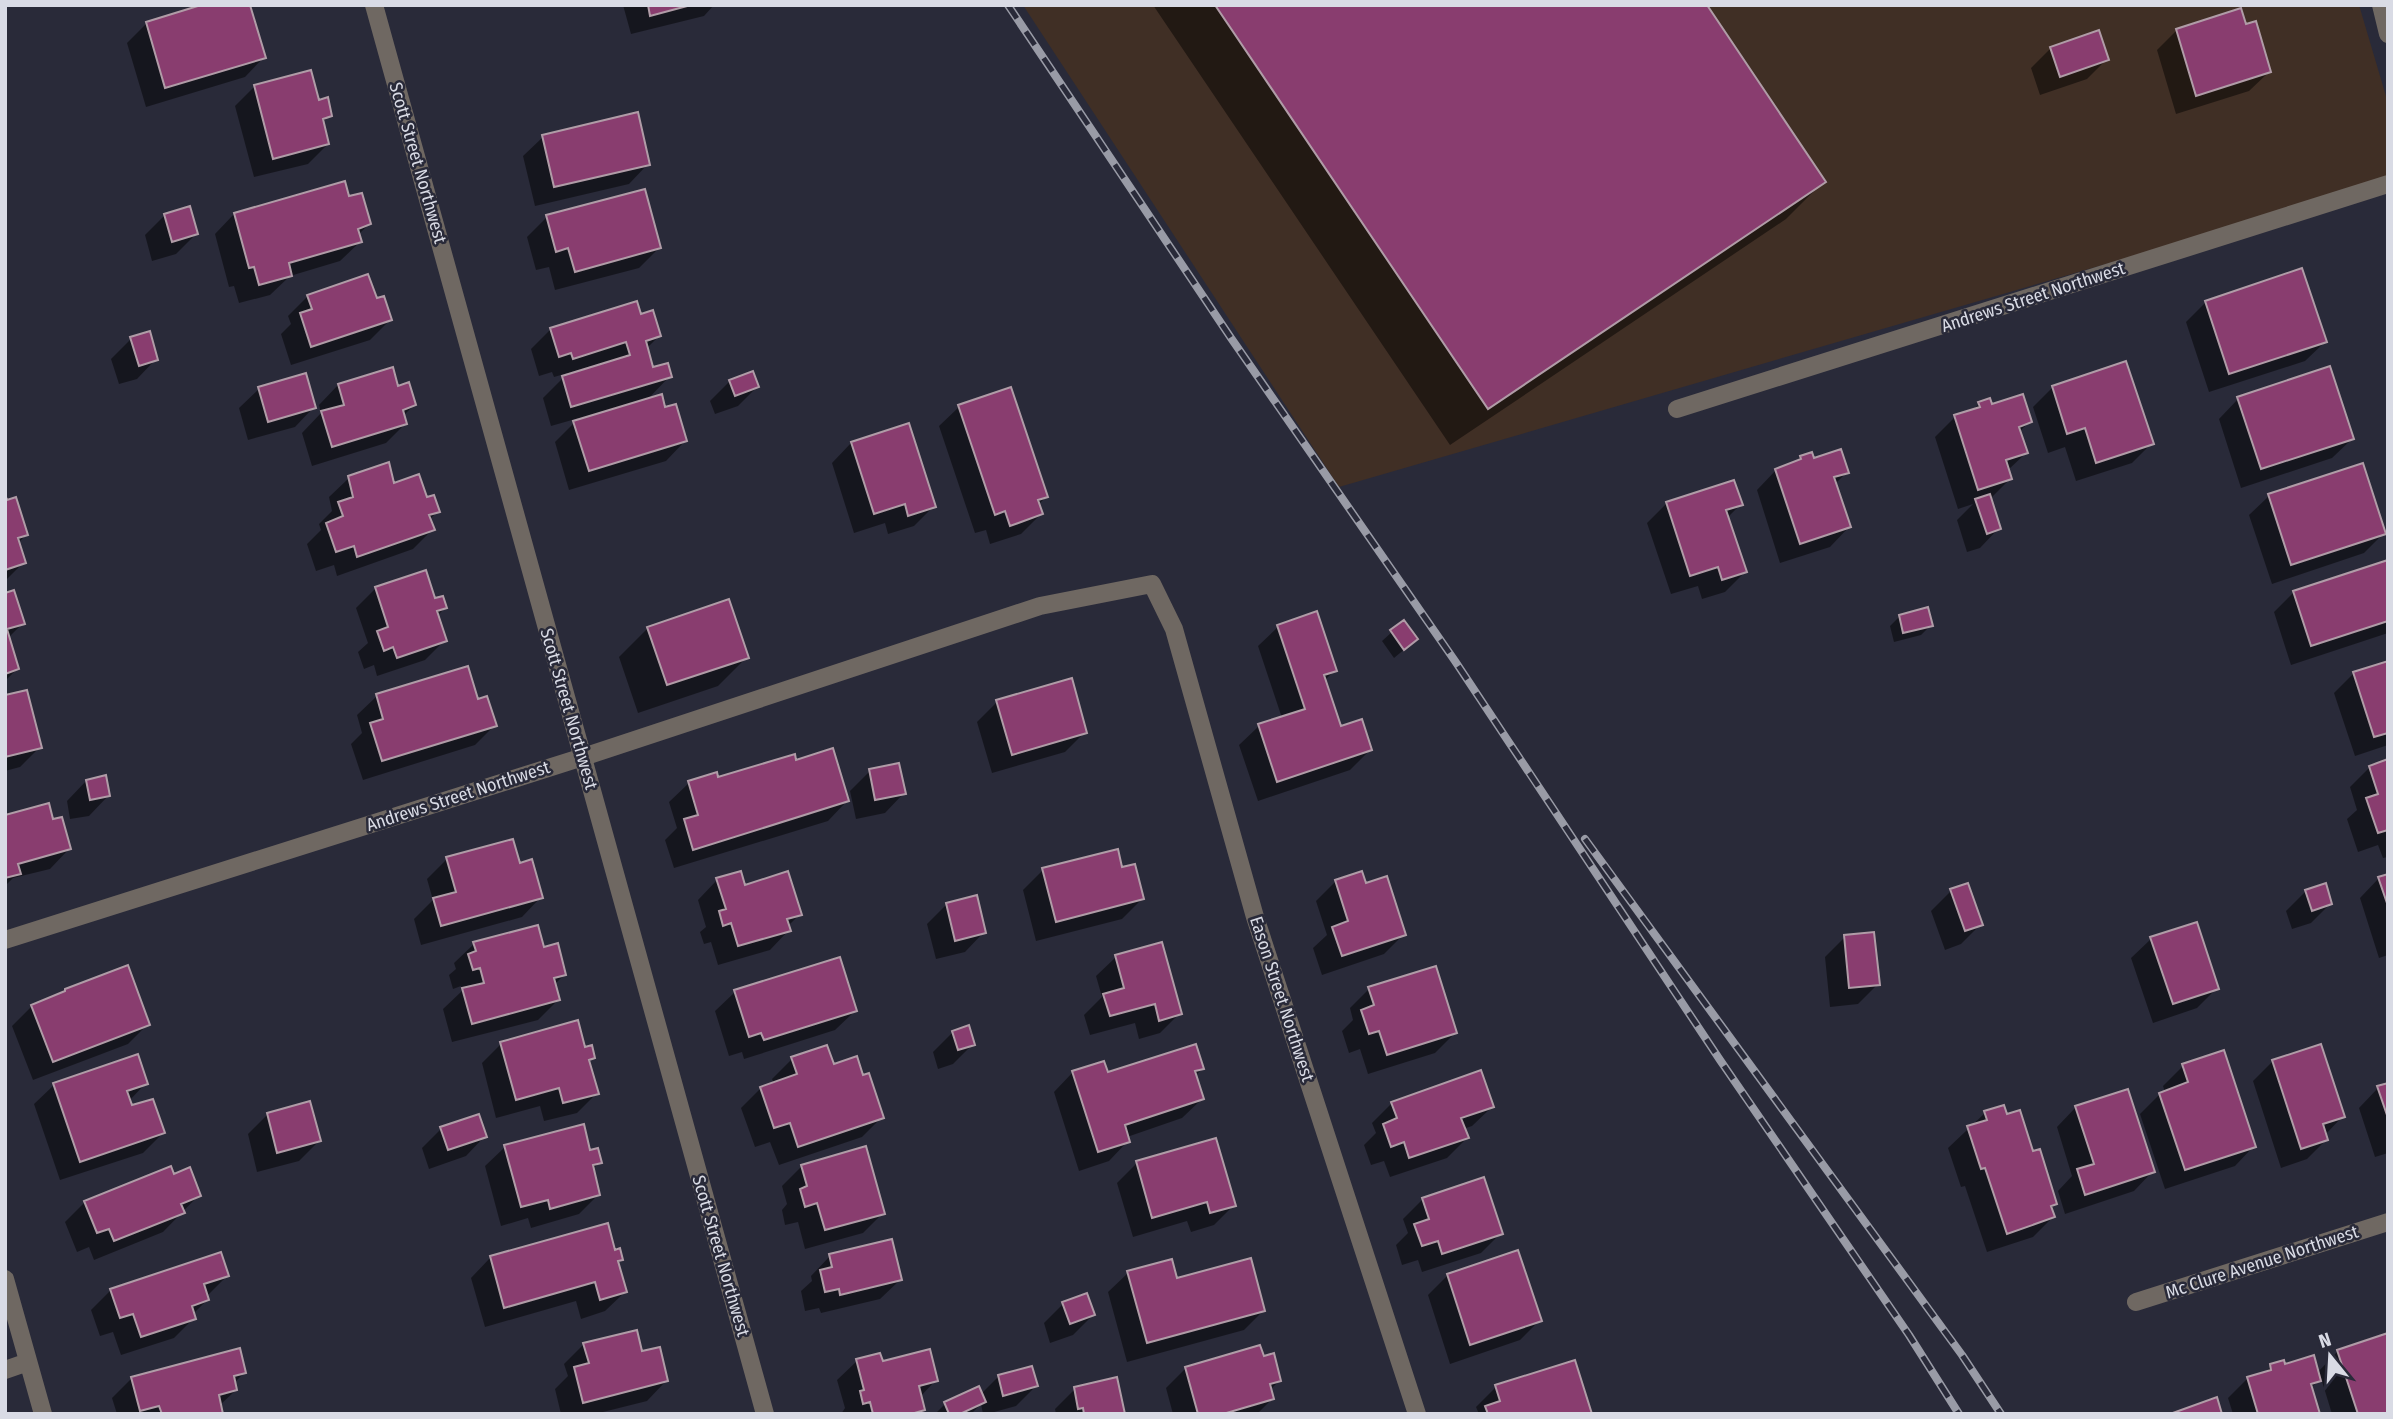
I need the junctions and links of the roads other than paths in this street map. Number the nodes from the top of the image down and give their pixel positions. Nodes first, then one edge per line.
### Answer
1 (374, 5) edge
2 (2381, 5) edge
3 (2388, 34) edge
4 (2388, 184) edge
5 (1677, 409) dead end
6 (1152, 584) joint
7 (583, 757) junction
8 (5, 940) edge
9 (2388, 1222) edge
10 (5, 1279) edge
11 (2136, 1302) dead end
12 (28, 1362) junction
13 (5, 1370) edge
14 (43, 1414) edge
15 (765, 1414) edge
16 (1417, 1414) edge

1 - 7 street, Scott Street Northwest
2 - 3 street
4 - 5 street, Andrews Street Northwest
6 - 7 street, Andrews Street Northwest
6 - 16 street, Eason Street Northwest
7 - 8 street, Andrews Street Northwest
7 - 15 street, Scott Street Northwest
9 - 11 street, Mc Clure Avenue Northwest
10 - 12 street
12 - 13 street
12 - 14 street

